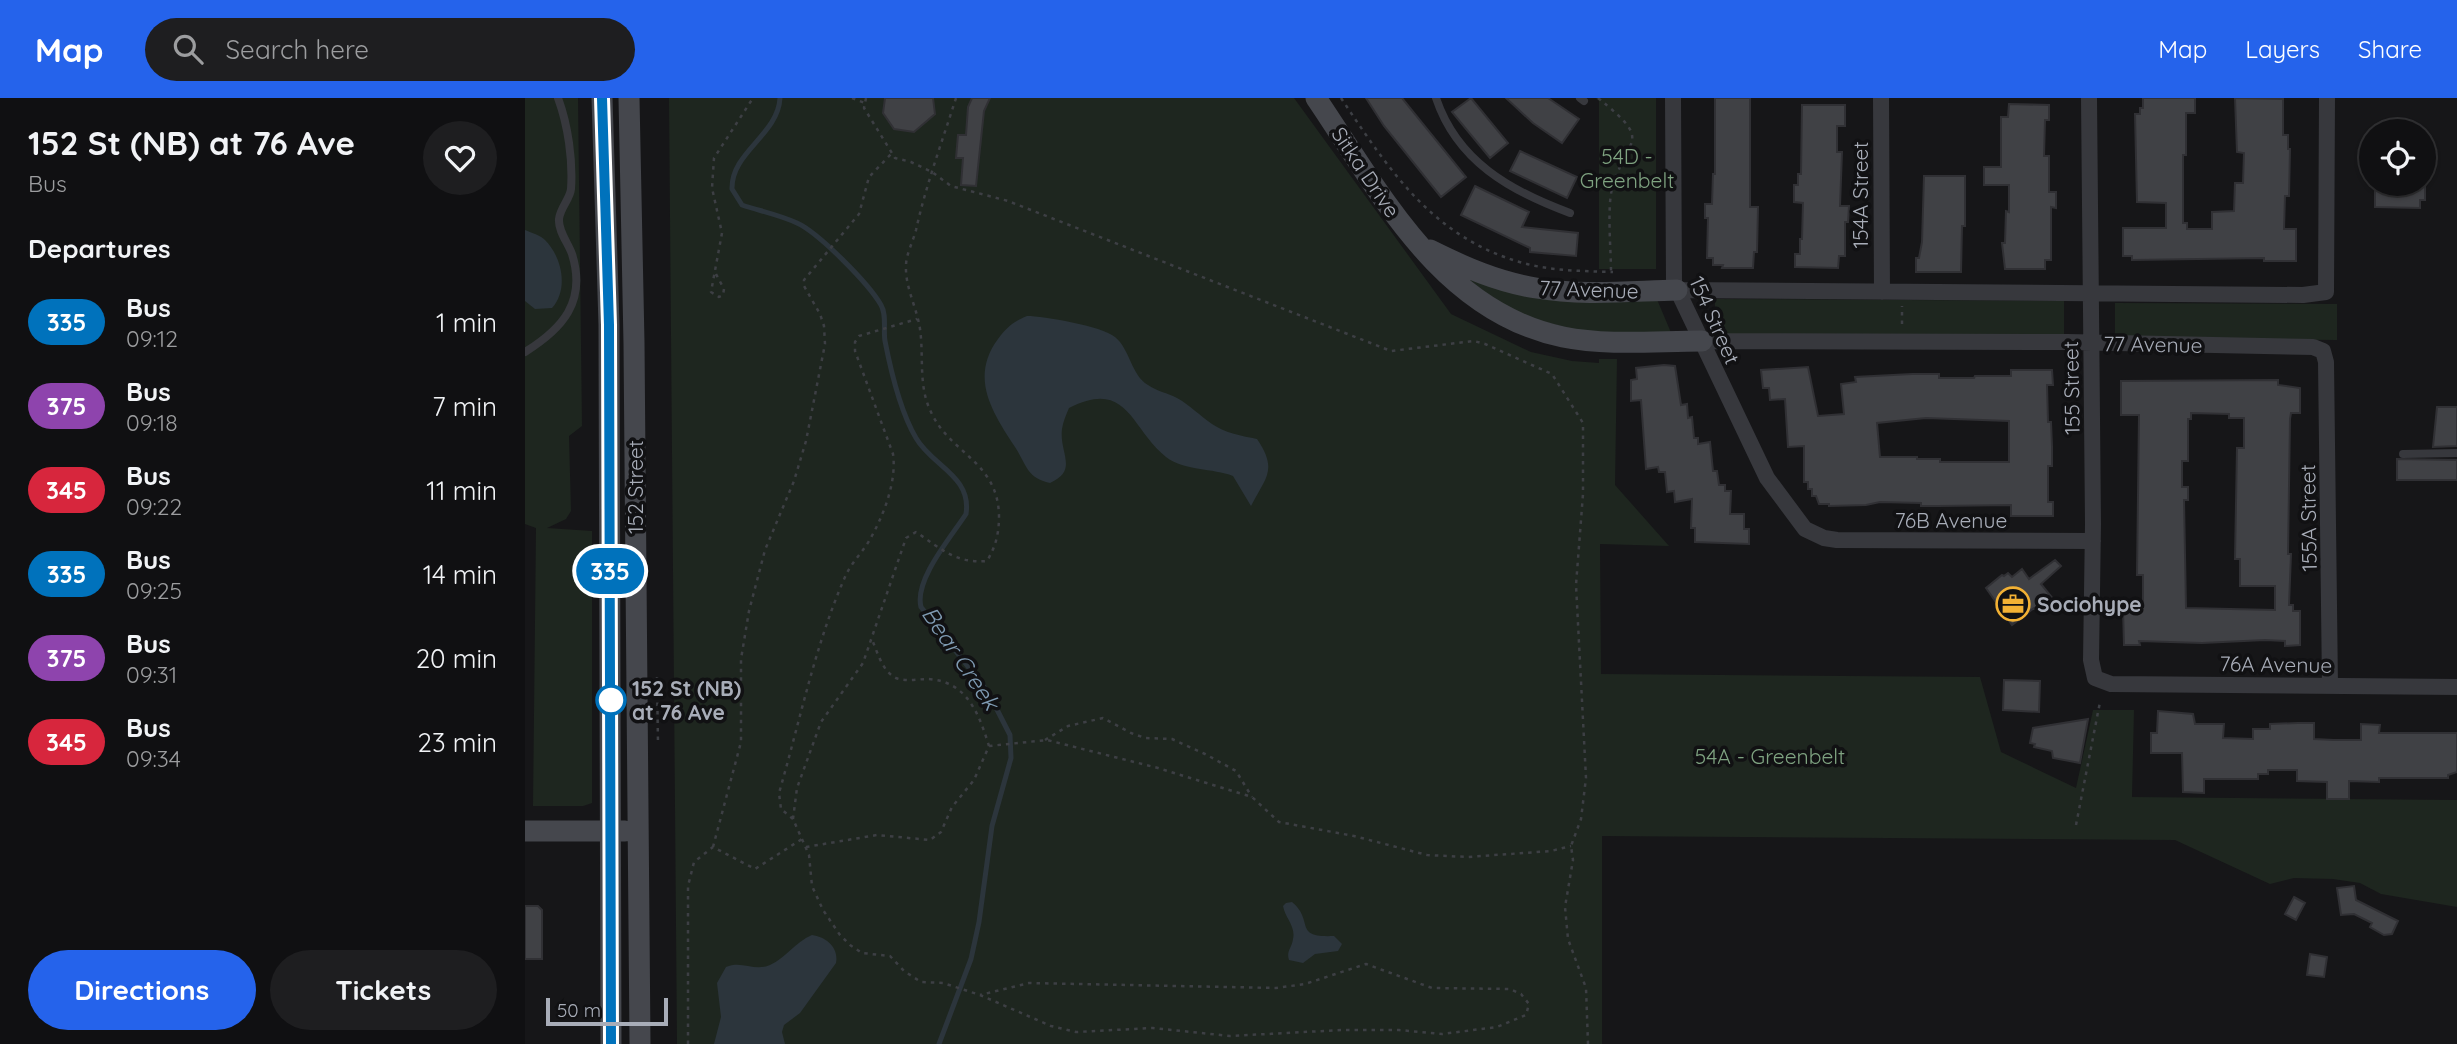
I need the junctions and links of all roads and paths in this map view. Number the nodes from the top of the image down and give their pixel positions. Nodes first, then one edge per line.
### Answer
1 (558, 98) edge
2 (602, 98) edge
3 (629, 98) edge
4 (753, 98) edge
5 (852, 98) edge
6 (866, 98) edge
7 (956, 98) edge
8 (1316, 98) edge
9 (1341, 98) edge
10 (1436, 98) edge
11 (1598, 98) edge
12 (1673, 98) edge
13 (1881, 98) edge
14 (2089, 98) edge
15 (2327, 98) edge
16 (865, 103) junction
17 (892, 153) junction
18 (932, 172) junction
19 (1570, 213) dead end
20 (1418, 244) junction
21 (1611, 272) junction
22 (1621, 272) dead end
23 (716, 274) junction
24 (1677, 290) junction
25 (1882, 292) junction
26 (2090, 295) junction
27 (1903, 300) dead end
28 (917, 319) junction
29 (1902, 335) dead end
30 (1702, 341) junction
31 (2091, 343) junction
32 (2323, 351) joint
33 (525, 352) edge
34 (2457, 453) edge
35 (2403, 454) dead end
36 (1811, 532) joint
37 (2093, 541) junction
38 (872, 642) junction
39 (2095, 678) joint
40 (2330, 686) junction
41 (2457, 687) edge
42 (2100, 702) dead end
43 (1044, 740) junction
44 (989, 746) junction
45 (1252, 797) junction
46 (793, 819) junction
47 (2076, 825) dead end
48 (525, 831) edge
49 (611, 831) junction
50 (637, 831) junction
51 (802, 839) junction
52 (1571, 846) junction
53 (713, 847) junction
54 (806, 847) junction
55 (980, 995) junction
56 (611, 1044) edge
57 (640, 1044) edge
58 (688, 1044) edge
59 (1588, 1044) edge

1 - 33 lane
2 - 49 main road, 152 Street
3 - 50 main road, 152 Street
4 - 23 path
5 - 16 path
6 - 16 path
7 - 18 path
8 - 20 main road, Sitka Drive
9 - 21 path
10 - 19 lane
11 - 21 path
12 - 24 street, 154 Street
13 - 25 street, 154A Street
14 - 26 street, 155 Street
15 - 26 street, 77 Avenue
16 - 17 path
17 - 18 path
17 - 53 path
18 - 28 path
18 - 52 path
20 - 24 main road, 77 Avenue
20 - 30 main road, 77 Avenue
21 - 22 path
23 - 23 path
24 - 25 street, 77 Avenue
24 - 30 street, 154 Street
25 - 26 street, 77 Avenue
26 - 31 street, 155 Street
27 - 29 path
28 - 38 path
28 - 46 path
30 - 31 street, 77 Avenue
30 - 36 street, 154 Street
31 - 32 street, 77 Avenue
31 - 37 street, 155 Street
32 - 40 street, 155A Street
34 - 35 lane
36 - 37 street, 76B Avenue
37 - 39 street, 155 Street
38 - 44 path
38 - 46 path
39 - 40 street, 76A Avenue
40 - 41 street, 76A Avenue
42 - 47 path
43 - 44 path
43 - 45 path
43 - 45 path
44 - 54 path
45 - 52 path
46 - 51 path
48 - 49 main road
49 - 50 main road
49 - 56 main road, 152 Street
50 - 57 main road, 152 Street
51 - 53 path
51 - 54 path
52 - 59 path
53 - 58 path
54 - 55 path
55 - 55 path

